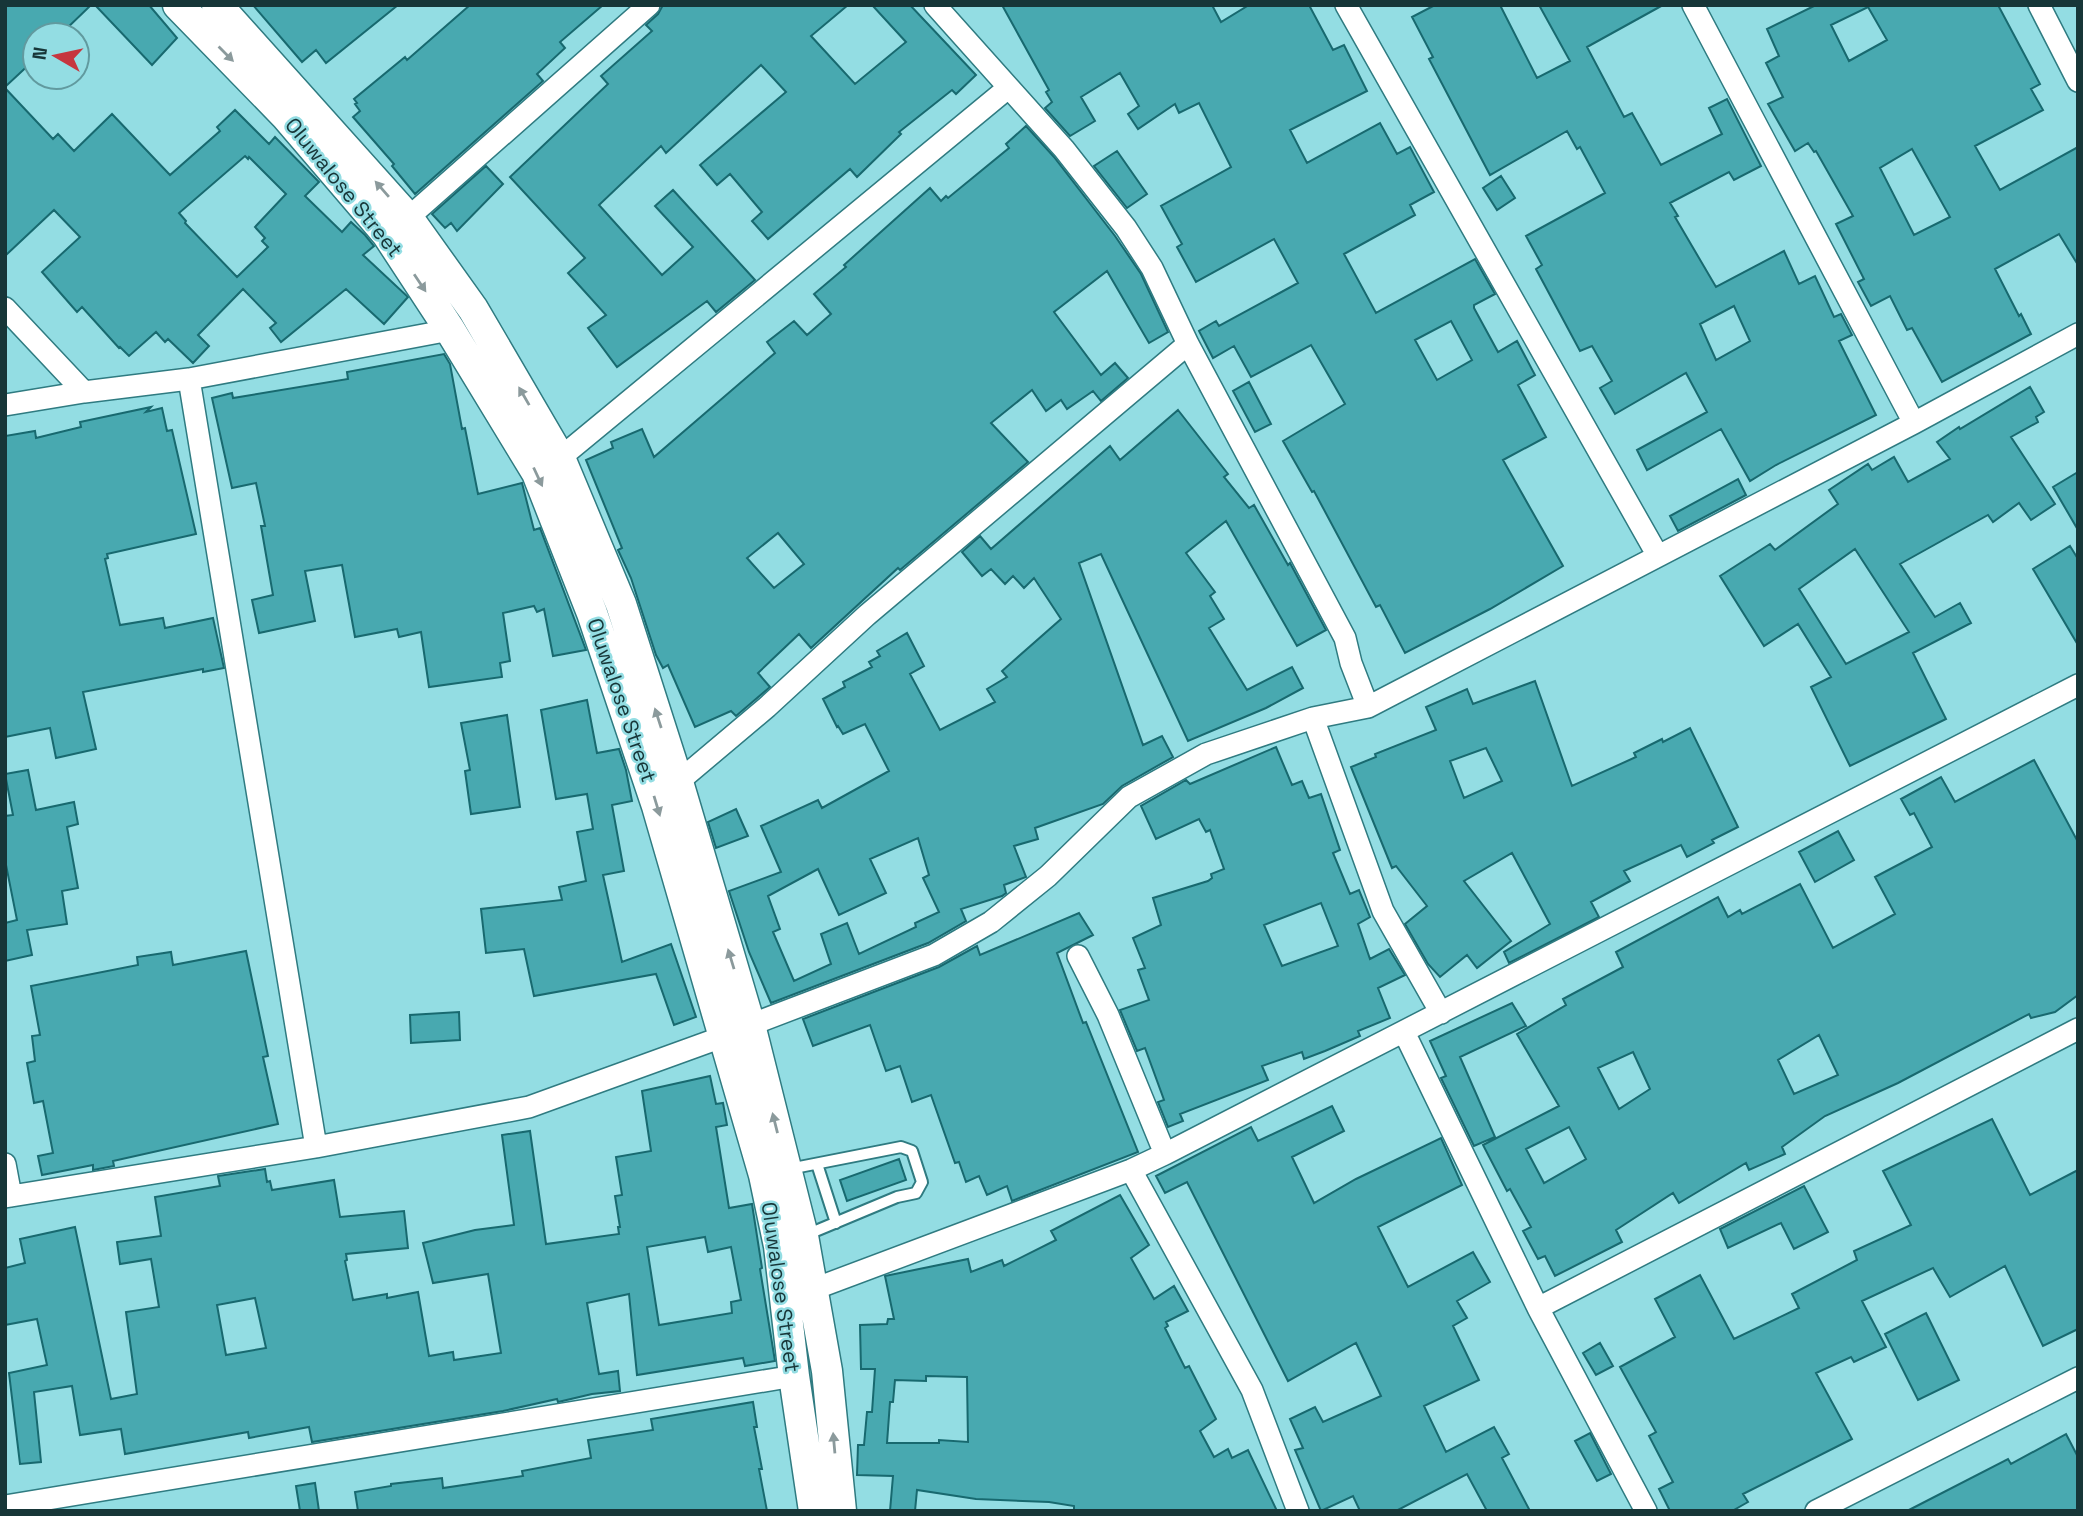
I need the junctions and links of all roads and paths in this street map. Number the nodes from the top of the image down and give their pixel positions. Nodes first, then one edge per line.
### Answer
1 (178, 5) edge
2 (217, 5) edge
3 (649, 5) edge
4 (935, 5) edge
5 (1346, 5) edge
6 (1693, 5) edge
7 (2039, 5) edge
8 (2078, 81) edge
9 (1008, 88) junction
10 (295, 108) junction
11 (408, 218) junction
12 (5, 308) edge
13 (450, 330) junction
14 (2078, 334) edge
15 (1188, 344) junction
16 (189, 379) junction
17 (84, 392) junction
18 (5, 405) edge
19 (1914, 423) junction
20 (560, 458) junction
21 (1658, 556) junction
22 (2078, 685) edge
23 (1368, 707) junction
24 (1313, 718) junction
25 (678, 782) junction
26 (1078, 956) dead end
27 (1440, 1013) junction
28 (2078, 1029) edge
29 (737, 1030) junction
30 (1404, 1032) junction
31 (316, 1147) junction
32 (1165, 1154) junction
33 (5, 1164) edge
34 (817, 1164) junction
35 (786, 1170) junction
36 (1131, 1170) junction
37 (8, 1197) edge
38 (835, 1223) junction
39 (791, 1241) junction
40 (814, 1289) junction
41 (1538, 1308) junction
42 (794, 1376) junction
43 (2078, 1378) edge
44 (5, 1506) edge
45 (814, 1511) edge
46 (841, 1511) edge
47 (1298, 1511) edge
48 (1646, 1511) edge
49 (1816, 1511) edge

1 -> 10 street, Oluwalose Street
2 - 10 street, Oluwalose Street
3 - 11 street
4 - 9 street
5 - 21 street
6 - 19 street
7 - 8 street
9 - 15 street
9 - 20 street
11 -> 10 street, Oluwalose Street
10 -> 13 street, Oluwalose Street
20 -> 11 street, Oluwalose Street
12 - 17 street
13 - 16 street
13 -> 29 street, Oluwalose Street
14 - 19 street
15 - 23 street
15 - 25 street
16 - 17 street
16 - 31 street
17 - 18 street
19 - 21 street
25 -> 20 street, Oluwalose Street
21 - 23 street
22 - 27 street
23 - 24 street
24 - 27 street
24 - 29 street
29 -> 25 street, Oluwalose Street
26 - 32 street
27 - 30 street
28 - 41 street
29 - 31 street
35 -> 29 street, Oluwalose Street
29 - 39 street, Oluwalose Street
30 - 32 street
30 - 41 street
31 - 37 street
32 - 36 street
33 - 37 street
34 - 35 lane
34 - 38 lane
34 - 38 lane
35 - 39 street, Oluwalose Street
36 - 40 street
36 - 47 street
38 - 39 lane
39 - 40 street, Oluwalose Street
39 - 42 street, Oluwalose Street
46 -> 40 street, Oluwalose Street
41 - 48 street
42 - 44 street
42 - 45 street, Oluwalose Street
43 - 49 street

